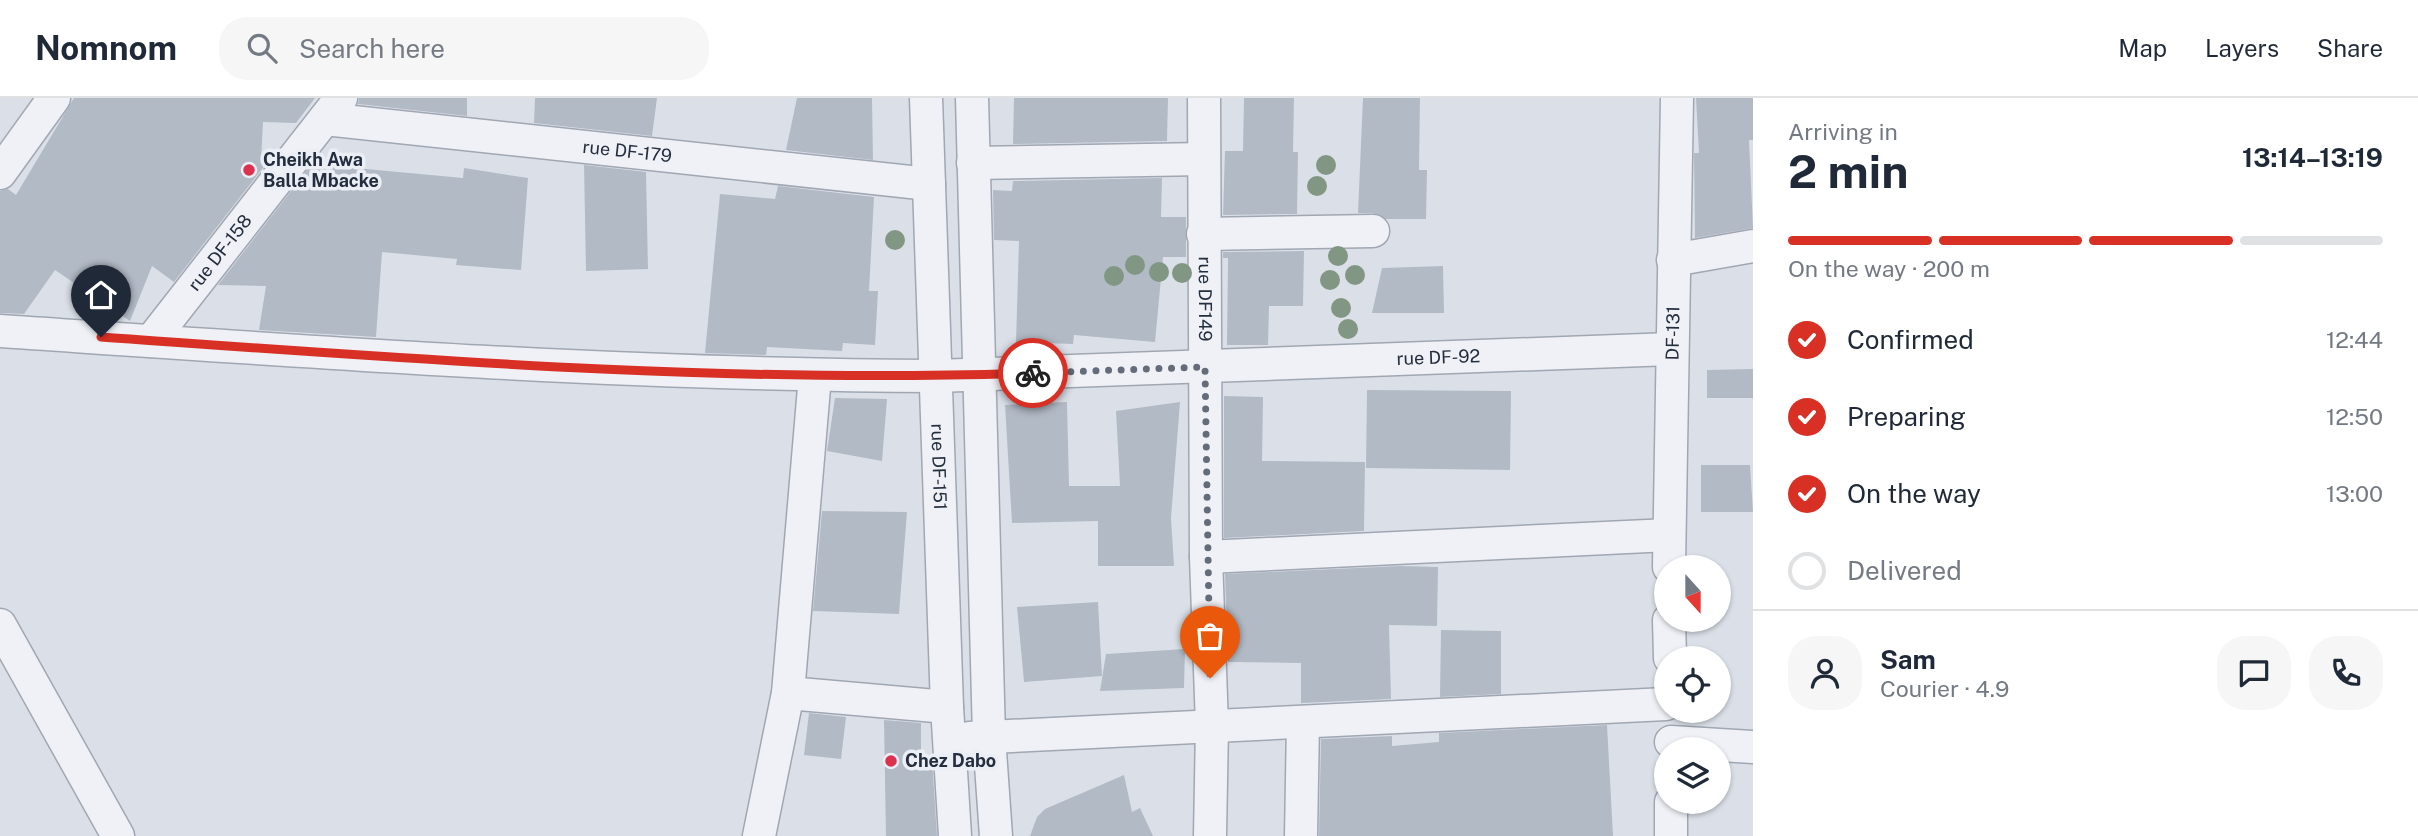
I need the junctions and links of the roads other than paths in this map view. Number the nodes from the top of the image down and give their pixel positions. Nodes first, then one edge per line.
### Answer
1 (54, 98) edge
2 (926, 98) edge
3 (972, 98) edge
4 (1204, 98) edge
5 (1677, 98) edge
6 (333, 109) edge
7 (1204, 159) junction
8 (973, 163) junction
9 (0, 173) edge
10 (929, 184) junction
11 (1373, 231) dead end
12 (1203, 233) junction
13 (1753, 246) edge
14 (1673, 260) junction
15 (0, 331) edge
16 (151, 341) junction
17 (1671, 349) junction
18 (1205, 367) junction
19 (979, 375) junction
20 (815, 376) junction
21 (937, 376) junction
22 (1669, 535) junction
23 (1669, 555) edge
24 (1206, 557) junction
25 (0, 625) edge
26 (788, 693) junction
27 (1654, 705) edge
28 (947, 707) junction
29 (1303, 722) junction
30 (1212, 726) junction
31 (989, 737) junction
32 (950, 738) junction
33 (1731, 746) edge
34 (1753, 747) edge
35 (1671, 814) edge
36 (118, 836) edge
37 (759, 836) edge
38 (956, 836) edge
39 (996, 836) edge
40 (1210, 836) edge
41 (1301, 836) edge
42 (1671, 836) edge

1 - 9 street
2 - 10 street, rue DF-151
3 - 8 street
4 - 7 street, rue DF149
5 - 14 street, DF-131
6 - 10 street, rue DF-179
6 - 16 street, rue DF-158
7 - 8 street
7 - 12 street, rue DF149
8 - 19 street
10 - 21 street, rue DF-151
11 - 12 street
12 - 18 street, rue DF149
13 - 14 street
14 - 17 street, DF-131
15 - 16 street, rue DF-92
16 - 20 street, rue DF-92
17 - 18 street, rue DF-92
17 - 22 street, DF-131
18 - 19 street, rue DF-92
18 - 24 street, rue DF149
19 - 21 street, rue DF-92
19 - 31 street
20 - 21 street, rue DF-92
20 - 26 street
21 - 28 street, rue DF-151
22 - 23 street, DF-131
22 - 24 street
24 - 30 street, rue DF149
25 - 36 street
26 - 28 street
26 - 37 street
27 - 29 street
28 - 32 street, rue DF-151
29 - 30 street
29 - 41 street
30 - 31 street
30 - 40 street, rue DF149
31 - 32 street
31 - 39 street
32 - 38 street, rue DF-151
33 - 34 street
35 - 42 street

